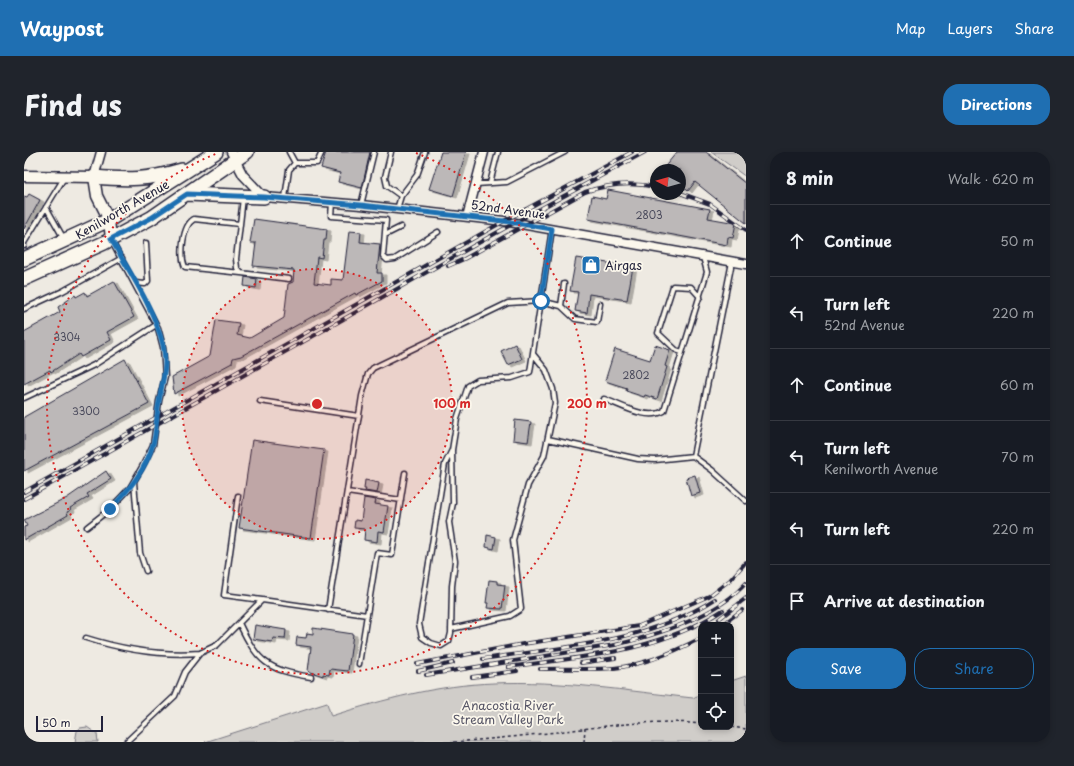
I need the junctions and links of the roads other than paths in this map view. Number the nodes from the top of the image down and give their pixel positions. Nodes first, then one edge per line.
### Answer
1 (101, 152) edge
2 (216, 152) edge
3 (247, 152) edge
4 (289, 152) edge
5 (322, 152) edge
6 (374, 152) edge
7 (391, 152) edge
8 (425, 152) edge
9 (484, 152) edge
10 (498, 152) edge
11 (564, 152) edge
12 (233, 156) edge
13 (295, 163) junction
14 (199, 164) junction
15 (24, 176) edge
16 (65, 176) junction
17 (94, 177) junction
18 (490, 183) junction
19 (476, 184) junction
20 (187, 194) junction
21 (243, 196) junction
22 (401, 196) junction
23 (264, 197) junction
24 (285, 198) junction
25 (332, 203) junction
26 (361, 205) junction
27 (46, 207) junction
28 (397, 209) junction
29 (467, 217) junction
30 (109, 220) junction
31 (240, 224) junction
32 (401, 227) dead end
33 (552, 229) junction
34 (438, 232) dead end
35 (385, 235) junction
36 (111, 239) junction
37 (66, 241) junction
38 (146, 243) dead end
39 (24, 246) edge
40 (703, 256) junction
41 (122, 258) junction
42 (24, 259) edge
43 (732, 262) junction
44 (746, 264) edge
45 (241, 273) junction
46 (24, 279) edge
47 (289, 279) dead end
48 (135, 283) junction
49 (564, 284) dead end
50 (700, 296) junction
51 (541, 301) junction
52 (600, 304) dead end
53 (561, 306) junction
54 (24, 309) edge
55 (156, 325) junction
56 (682, 352) junction
57 (533, 354) junction
58 (24, 398) edge
59 (604, 399) dead end
60 (260, 401) dead end
61 (359, 416) junction
62 (548, 439) junction
63 (452, 450) junction
64 (693, 456) junction
65 (405, 473) dead end
66 (134, 482) junction
67 (346, 492) junction
68 (238, 496) dead end
69 (401, 500) junction
70 (746, 501) edge
71 (87, 527) dead end
72 (146, 570) dead end
73 (262, 600) junction
74 (328, 610) junction
75 (367, 615) junction
76 (239, 623) junction
77 (451, 629) junction
78 (86, 638) dead end
79 (200, 653) junction
80 (359, 664) dead end
81 (310, 677) dead end
82 (126, 742) edge

1 - 17 street
2 - 14 main road, Kenilworth Avenue
3 - 12 main road, Kenilworth Avenue
4 - 13 lane
5 - 13 lane
6 - 26 lane
7 - 22 lane
8 - 22 lane
9 - 19 street
10 - 18 lane
11 - 18 lane
12 - 20 main road, Kenilworth Avenue
12 - 23 street
13 - 24 lane
14 - 17 main road
14 - 30 main road, Kenilworth Avenue
15 - 16 street
16 - 17 street
16 - 27 lane
17 - 30 street
18 - 19 lane
19 - 29 street
20 - 21 main road
20 - 36 main road, Kenilworth Avenue
21 - 23 main road
21 - 31 lane
22 - 28 lane
23 - 24 street, 52nd Avenue
24 - 25 street, 52nd Avenue
25 - 26 street, 52nd Avenue
25 - 35 lane
26 - 28 street, 52nd Avenue
27 - 37 lane
27 - 39 lane
28 - 29 street, 52nd Avenue
29 - 33 street, 52nd Avenue
30 - 36 street
30 - 37 main road, Kenilworth Avenue
31 - 45 lane
31 - 45 lane
32 - 35 lane
33 - 40 street, 52nd Avenue
33 - 51 lane
34 - 35 lane
36 - 41 lane
36 - 46 main road, Kenilworth Avenue
37 - 42 main road, Kenilworth Avenue
38 - 48 lane
40 - 43 street, 52nd Avenue
40 - 50 lane
41 - 48 lane
41 - 54 lane
43 - 44 street, 52nd Avenue
43 - 64 lane
45 - 47 lane
48 - 55 lane
49 - 53 lane
50 - 56 lane
50 - 56 lane
51 - 53 lane
51 - 57 lane
51 - 61 lane
52 - 53 lane
55 - 58 lane
55 - 66 lane
56 - 59 lane
57 - 62 lane
57 - 63 lane
60 - 61 lane
61 - 67 lane
62 - 64 lane
62 - 77 lane
63 - 77 lane
63 - 77 lane
64 - 70 lane
65 - 69 lane
66 - 71 lane
66 - 72 lane
67 - 69 lane
67 - 74 lane
68 - 73 lane
69 - 75 lane
73 - 74 lane
73 - 76 lane
74 - 75 lane
75 - 80 lane
76 - 79 lane
76 - 81 lane
78 - 79 lane
79 - 82 lane

